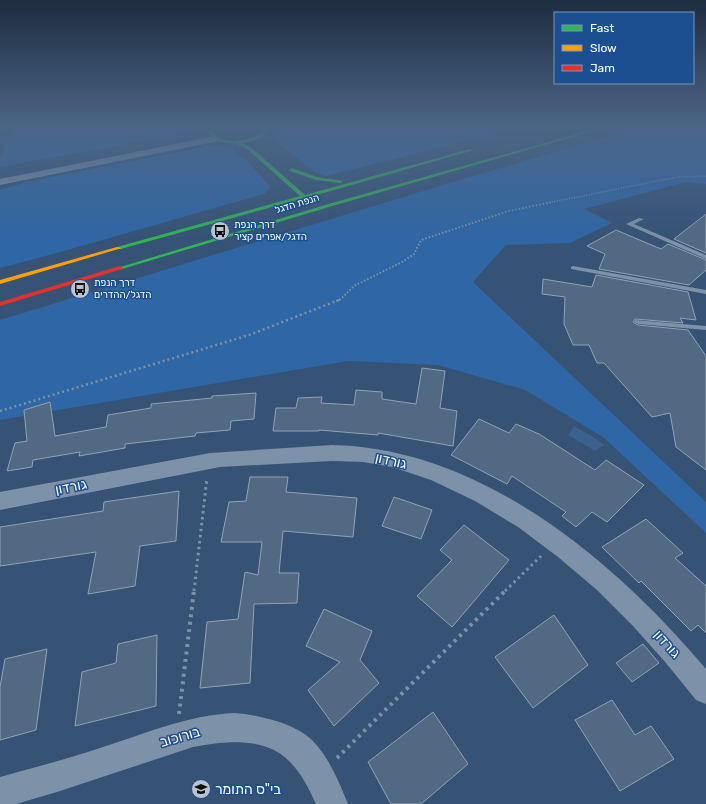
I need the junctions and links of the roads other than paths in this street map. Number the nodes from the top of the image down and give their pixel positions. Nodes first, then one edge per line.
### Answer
1 (56, 166) edge
2 (81, 166) edge
3 (269, 166) edge
4 (415, 166) edge
5 (470, 166) edge
6 (275, 171) junction
7 (381, 175) junction
8 (0, 177) edge
9 (0, 182) edge
10 (319, 192) junction
11 (303, 196) junction
12 (327, 206) junction
13 (240, 214) junction
14 (641, 219) dead end
15 (706, 257) edge
16 (573, 268) dead end
17 (0, 282) edge
18 (706, 292) edge
19 (0, 304) edge
20 (638, 322) dead end
21 (706, 328) edge
22 (0, 501) edge
23 (706, 690) edge
24 (0, 793) edge
25 (332, 804) edge

1 - 8 street
2 - 9 street
3 - 6 main road
4 - 7 main road, הנפת הדגל
5 - 12 main road, הנפת הדגל
6 - 11 main road
6 - 13 main road
7 - 10 main road, הנפת הדגל
7 - 10 main road
10 - 11 main road, הנפת הדגל
10 - 12 main road
11 - 12 main road
11 - 13 main road, הנפת הדגל
12 - 19 main road, הנפת הדגל
13 - 17 main road, הנפת הדגל
14 - 15 lane
16 - 18 lane
20 - 21 lane
22 - 23 street, גורדון
24 - 25 street, בורוכוב

